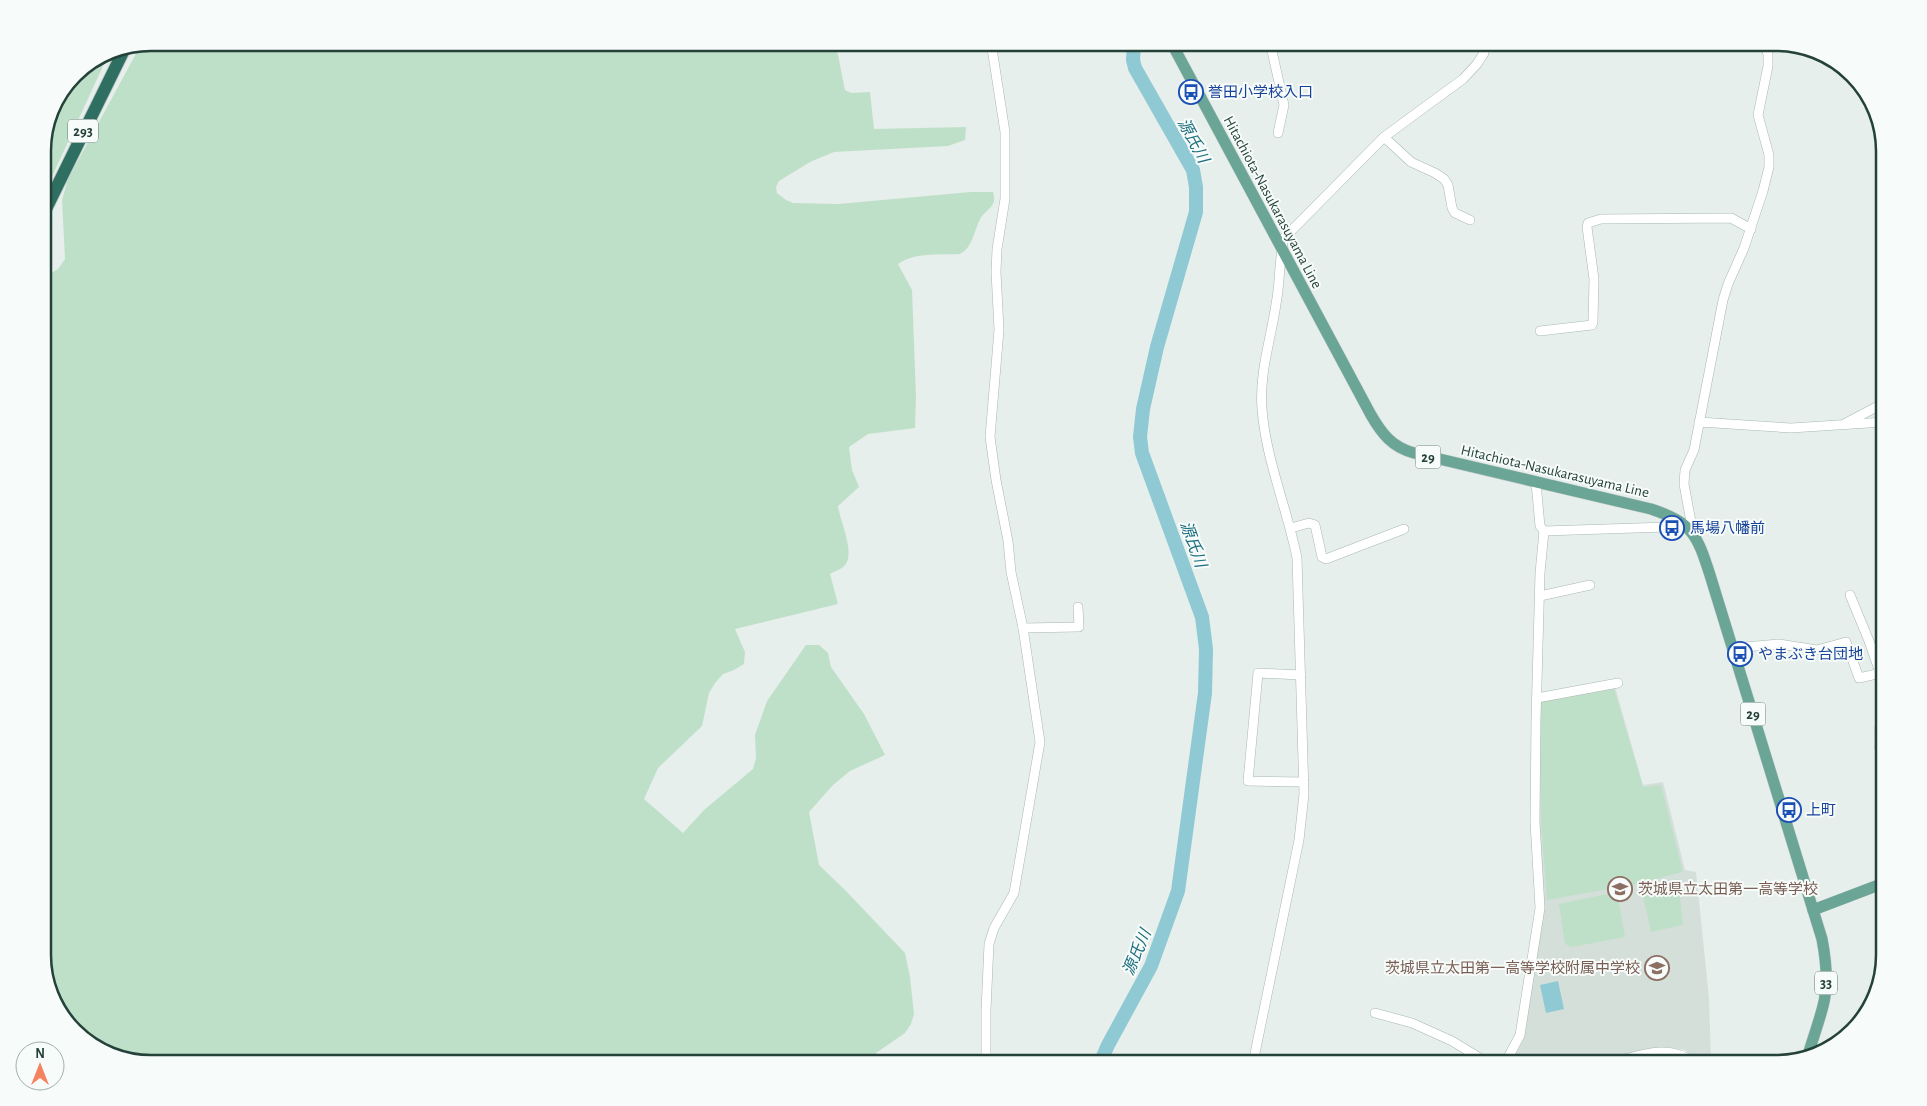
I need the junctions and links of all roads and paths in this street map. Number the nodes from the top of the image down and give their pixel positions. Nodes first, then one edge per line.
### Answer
1 (992, 51) edge
2 (1176, 51) edge
3 (1272, 51) edge
4 (1484, 51) edge
5 (1767, 51) edge
6 (121, 57) edge
7 (1278, 133) dead end
8 (1384, 137) junction
9 (51, 199) edge
10 (1470, 220) dead end
11 (1751, 228) junction
12 (1282, 248) junction
13 (1540, 331) dead end
14 (1876, 408) edge
15 (1699, 422) junction
16 (1876, 422) edge
17 (1842, 425) junction
18 (1536, 482) junction
19 (1685, 525) junction
20 (1291, 528) junction
21 (1404, 530) dead end
22 (1544, 531) junction
23 (1590, 585) dead end
24 (1850, 595) dead end
25 (1540, 596) junction
26 (1078, 607) dead end
27 (1023, 628) junction
28 (1733, 648) junction
29 (1876, 660) edge
30 (1876, 674) edge
31 (1301, 675) junction
32 (1618, 683) dead end
33 (1537, 698) junction
34 (1304, 782) junction
35 (1876, 886) edge
36 (1813, 910) junction
37 (1375, 1013) dead end
38 (1810, 1048) edge
39 (986, 1055) edge
40 (1254, 1055) edge
41 (1474, 1055) edge
42 (1510, 1055) edge
43 (1642, 1055) edge
44 (1684, 1055) edge

1 - 27 street
2 - 12 main road, Hitachiota-Nasukarasuyama Line / 29
3 - 7 street
4 - 8 street
5 - 11 street
6 - 9 highway, 293
8 - 10 street
8 - 12 street
11 - 13 street
11 - 15 street
12 - 18 main road, Hitachiota-Nasukarasuyama Line / 29
12 - 20 street
14 - 17 street
15 - 17 street
15 - 19 street
16 - 17 street
18 - 19 main road, Hitachiota-Nasukarasuyama Line / 29
18 - 22 street
19 - 22 street
19 - 28 main road, 29
20 - 21 street
20 - 31 street
22 - 25 street
23 - 25 street
24 - 29 street
25 - 33 street
26 - 27 street
27 - 39 street
28 - 30 street
28 - 36 main road, 29
31 - 34 street
31 - 34 street
32 - 33 street
33 - 42 street
34 - 40 street
35 - 36 main road
36 - 38 main road, 33
37 - 41 street
43 - 44 street

